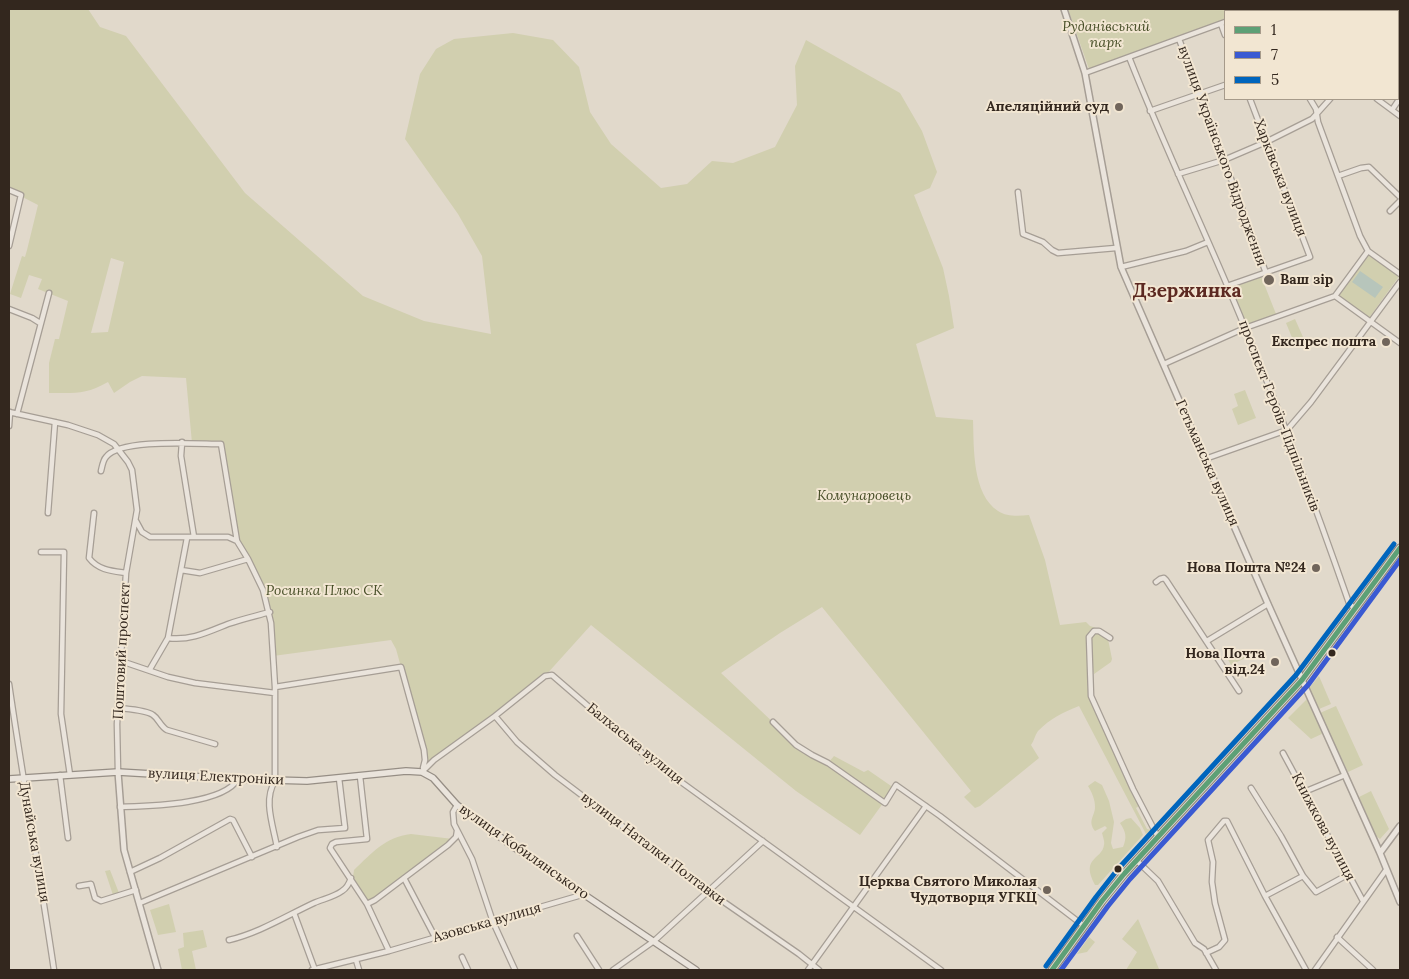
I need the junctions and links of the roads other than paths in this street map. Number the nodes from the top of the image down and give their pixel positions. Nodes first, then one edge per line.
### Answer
1 (1064, 9) edge
2 (1223, 23) edge
3 (1179, 39) junction
4 (1129, 57) junction
5 (1085, 73) junction
6 (1224, 85) edge
7 (1200, 95) junction
8 (1250, 100) edge
9 (1311, 100) edge
10 (1329, 100) edge
11 (1378, 100) edge
12 (1399, 100) edge
13 (1392, 110) junction
14 (1150, 111) junction
15 (1318, 113) junction
16 (1400, 116) edge
17 (1266, 142) junction
18 (1224, 160) junction
19 (1178, 174) junction
20 (1338, 176) junction
21 (9, 190) edge
22 (1018, 192) dead end
23 (1400, 197) edge
24 (1400, 201) edge
25 (1390, 211) dead end
26 (1208, 242) junction
27 (9, 246) edge
28 (1116, 248) junction
29 (1368, 251) junction
30 (1121, 268) junction
31 (1266, 273) junction
32 (1400, 274) edge
33 (1400, 282) edge
34 (1227, 286) junction
35 (49, 293) dead end
36 (1335, 296) junction
37 (9, 308) edge
38 (1371, 322) junction
39 (40, 323) junction
40 (1245, 328) junction
41 (1400, 343) edge
42 (1164, 364) junction
43 (9, 412) edge
44 (17, 414) junction
45 (55, 422) junction
46 (9, 426) edge
47 (1287, 430) junction
48 (182, 442) junction
49 (118, 449) junction
50 (1205, 459) junction
51 (100, 472) dead end
52 (48, 513) dead end
53 (94, 513) dead end
54 (136, 521) junction
55 (194, 537) junction
56 (187, 538) junction
57 (237, 541) junction
58 (1400, 548) edge
59 (41, 552) dead end
60 (248, 559) junction
61 (181, 570) junction
62 (126, 573) junction
63 (1156, 582) dead end
64 (1268, 604) junction
65 (1355, 609) junction
66 (270, 612) junction
67 (168, 638) junction
68 (1110, 638) dead end
69 (1206, 641) junction
70 (121, 661) junction
71 (150, 669) junction
72 (1302, 680) junction
73 (9, 684) edge
74 (275, 687) junction
75 (1238, 691) dead end
76 (274, 693) junction
77 (119, 708) junction
78 (495, 716) junction
79 (773, 722) dead end
80 (215, 744) dead end
81 (1283, 753) dead end
82 (118, 772) junction
83 (422, 772) junction
84 (60, 775) junction
85 (70, 775) junction
86 (1345, 775) junction
87 (360, 776) junction
88 (23, 778) junction
89 (339, 778) junction
90 (9, 779) edge
91 (238, 779) junction
92 (275, 780) junction
93 (1251, 788) dead end
94 (1304, 792) junction
95 (457, 805) junction
96 (926, 806) junction
97 (120, 807) junction
98 (1400, 826) edge
99 (457, 832) junction
100 (1158, 837) junction
101 (68, 838) dead end
102 (763, 841) junction
103 (276, 847) junction
104 (1380, 853) junction
105 (252, 857) junction
106 (1136, 860) junction
107 (1386, 870) junction
108 (130, 872) junction
109 (1348, 874) junction
110 (1303, 876) junction
111 (351, 878) junction
112 (404, 878) junction
113 (79, 886) dead end
114 (136, 890) junction
115 (708, 891) junction
116 (585, 894) junction
117 (1265, 896) junction
118 (1363, 901) junction
119 (1400, 902) edge
120 (140, 903) junction
121 (367, 904) junction
122 (853, 906) junction
123 (294, 913) junction
124 (493, 922) junction
125 (1084, 926) junction
126 (576, 936) dead end
127 (435, 937) junction
128 (1337, 937) junction
129 (229, 940) dead end
130 (654, 941) junction
131 (389, 951) junction
132 (1206, 953) junction
133 (462, 957) dead end
134 (356, 960) junction
135 (622, 965) junction
136 (812, 965) junction
137 (54, 970) edge
138 (158, 970) edge
139 (314, 970) edge
140 (359, 970) edge
141 (468, 970) edge
142 (514, 970) edge
143 (599, 970) edge
144 (613, 970) edge
145 (625, 970) edge
146 (696, 970) edge
147 (808, 970) edge
148 (819, 970) edge
149 (941, 970) edge
150 (1052, 970) edge
151 (1216, 970) edge
152 (1306, 970) edge
153 (1315, 970) edge
154 (1373, 970) edge

1 - 5 street, Гетьманська вулиця
2 - 3 street
3 - 4 street
3 - 7 street, вулиця Українського Відродження
4 - 5 street
4 - 14 street, проспект Героїв-Підпільників
5 - 28 street, Гетьманська вулиця
6 - 7 street
7 - 14 street
7 - 18 street, вулиця Українського Відродження
8 - 17 street, Харківська вулиця
9 - 15 street
10 - 15 street
11 - 13 street
12 - 13 street
13 - 16 street
14 - 19 street, проспект Героїв-Підпільників
15 - 17 street
15 - 20 street
17 - 18 street
17 - 31 street, Харківська вулиця
18 - 19 street
18 - 31 street, вулиця Українського Відродження
19 - 26 street, проспект Героїв-Підпільників
20 - 23 street
20 - 29 street
21 - 27 street
22 - 28 street
24 - 25 street
26 - 30 street
26 - 34 street, проспект Героїв-Підпільників
28 - 30 street, Гетьманська вулиця
29 - 32 street
29 - 36 street
30 - 42 street, Гетьманська вулиця
31 - 34 street
33 - 38 street
34 - 40 street, проспект Героїв-Підпільників
35 - 39 street
36 - 38 street
36 - 40 street
37 - 39 street
38 - 41 street
38 - 47 street
39 - 44 street
40 - 42 street
40 - 47 street, проспект Героїв-Підпільників
42 - 50 street, Гетьманська вулиця
43 - 44 street, Поштовий проспект
43 - 46 street
44 - 45 street, Поштовий проспект
45 - 49 street, Поштовий проспект
45 - 52 street
47 - 50 street
47 - 65 street, проспект Героїв-Підпільників
48 - 49 street
48 - 55 street
48 - 57 street
49 - 51 street
49 - 54 street, Поштовий проспект
50 - 64 street, Гетьманська вулиця
53 - 62 street
54 - 56 street
54 - 62 street, Поштовий проспект
55 - 56 street
55 - 57 street
56 - 61 street
57 - 60 street
58 - 65 main road
59 - 85 street
60 - 61 street
60 - 66 street
61 - 67 street
62 - 70 street, Поштовий проспект
63 - 69 street
64 - 69 street
64 - 72 street, Гетьманська вулиця
65 - 72 main road
66 - 67 street
66 - 74 street
67 - 71 street
68 - 100 street
69 - 75 street
70 - 71 street
70 - 77 street, Поштовий проспект
71 - 76 street
72 - 86 street, Гетьманська вулиця
72 - 100 main road
73 - 88 street, Дунайська вулиця
74 - 76 street
74 - 83 street
76 - 92 street
77 - 80 street
77 - 82 street, Поштовий проспект
78 - 83 street, Балхаська вулиця
78 - 102 street, Балхаська вулиця
78 - 115 street, вулиця Наталки Полтавки
79 - 96 street
81 - 94 street, Книжкова вулиця
82 - 85 main road, вулиця Електроніки
82 - 91 main road, вулиця Електроніки
82 - 97 street, Поштовий проспект
83 - 87 main road, вулиця Електроніки
83 - 95 main road, вулиця Кобилянського
84 - 85 main road, вулиця Електроніки
84 - 88 main road, вулиця Електроніки
84 - 101 street
86 - 94 street
86 - 104 street, Гетьманська вулиця
87 - 89 main road, вулиця Електроніки
87 - 111 street
88 - 90 main road, вулиця Електроніки
88 - 137 street, Дунайська вулиця
89 - 92 main road, вулиця Електроніки
89 - 103 street
91 - 92 main road, вулиця Електроніки
91 - 97 street
92 - 103 street
93 - 110 street
94 - 109 street, Книжкова вулиця
95 - 99 street
95 - 116 main road, вулиця Кобилянського
96 - 122 street
96 - 125 street
97 - 108 street, Поштовий проспект
98 - 104 street
99 - 112 street
99 - 124 street
100 - 106 main road
102 - 115 street
102 - 122 street, Балхаська вулиця
103 - 105 street
104 - 107 street, Гетьманська вулиця
105 - 108 street
105 - 120 street
106 - 125 main road
106 - 132 street
107 - 118 street
107 - 119 street, Гетьманська вулиця
108 - 114 street, Поштовий проспект
109 - 110 street
109 - 118 street, Книжкова вулиця
110 - 117 street
111 - 121 street
111 - 123 street
112 - 121 street
112 - 127 street
113 - 114 street
114 - 120 street, Поштовий проспект
115 - 130 street
115 - 136 street, вулиця Наталки Полтавки
116 - 124 street, Азовська вулиця
116 - 130 main road, вулиця Кобилянського
117 - 132 street
117 - 152 street
118 - 128 street
120 - 138 street, Поштовий проспект
121 - 131 street
122 - 136 street
122 - 149 street, Балхаська вулиця
123 - 129 street
123 - 139 street
124 - 127 street, Азовська вулиця
124 - 142 street
125 - 150 main road
126 - 143 street
127 - 131 street, Азовська вулиця
128 - 153 street
128 - 154 street
130 - 135 street
130 - 146 main road, вулиця Кобилянського
131 - 134 street, Азовська вулиця
132 - 151 street
133 - 141 street
134 - 139 street, Азовська вулиця
134 - 140 street
135 - 144 street
135 - 145 street
136 - 147 street
136 - 148 street, вулиця Наталки Полтавки

